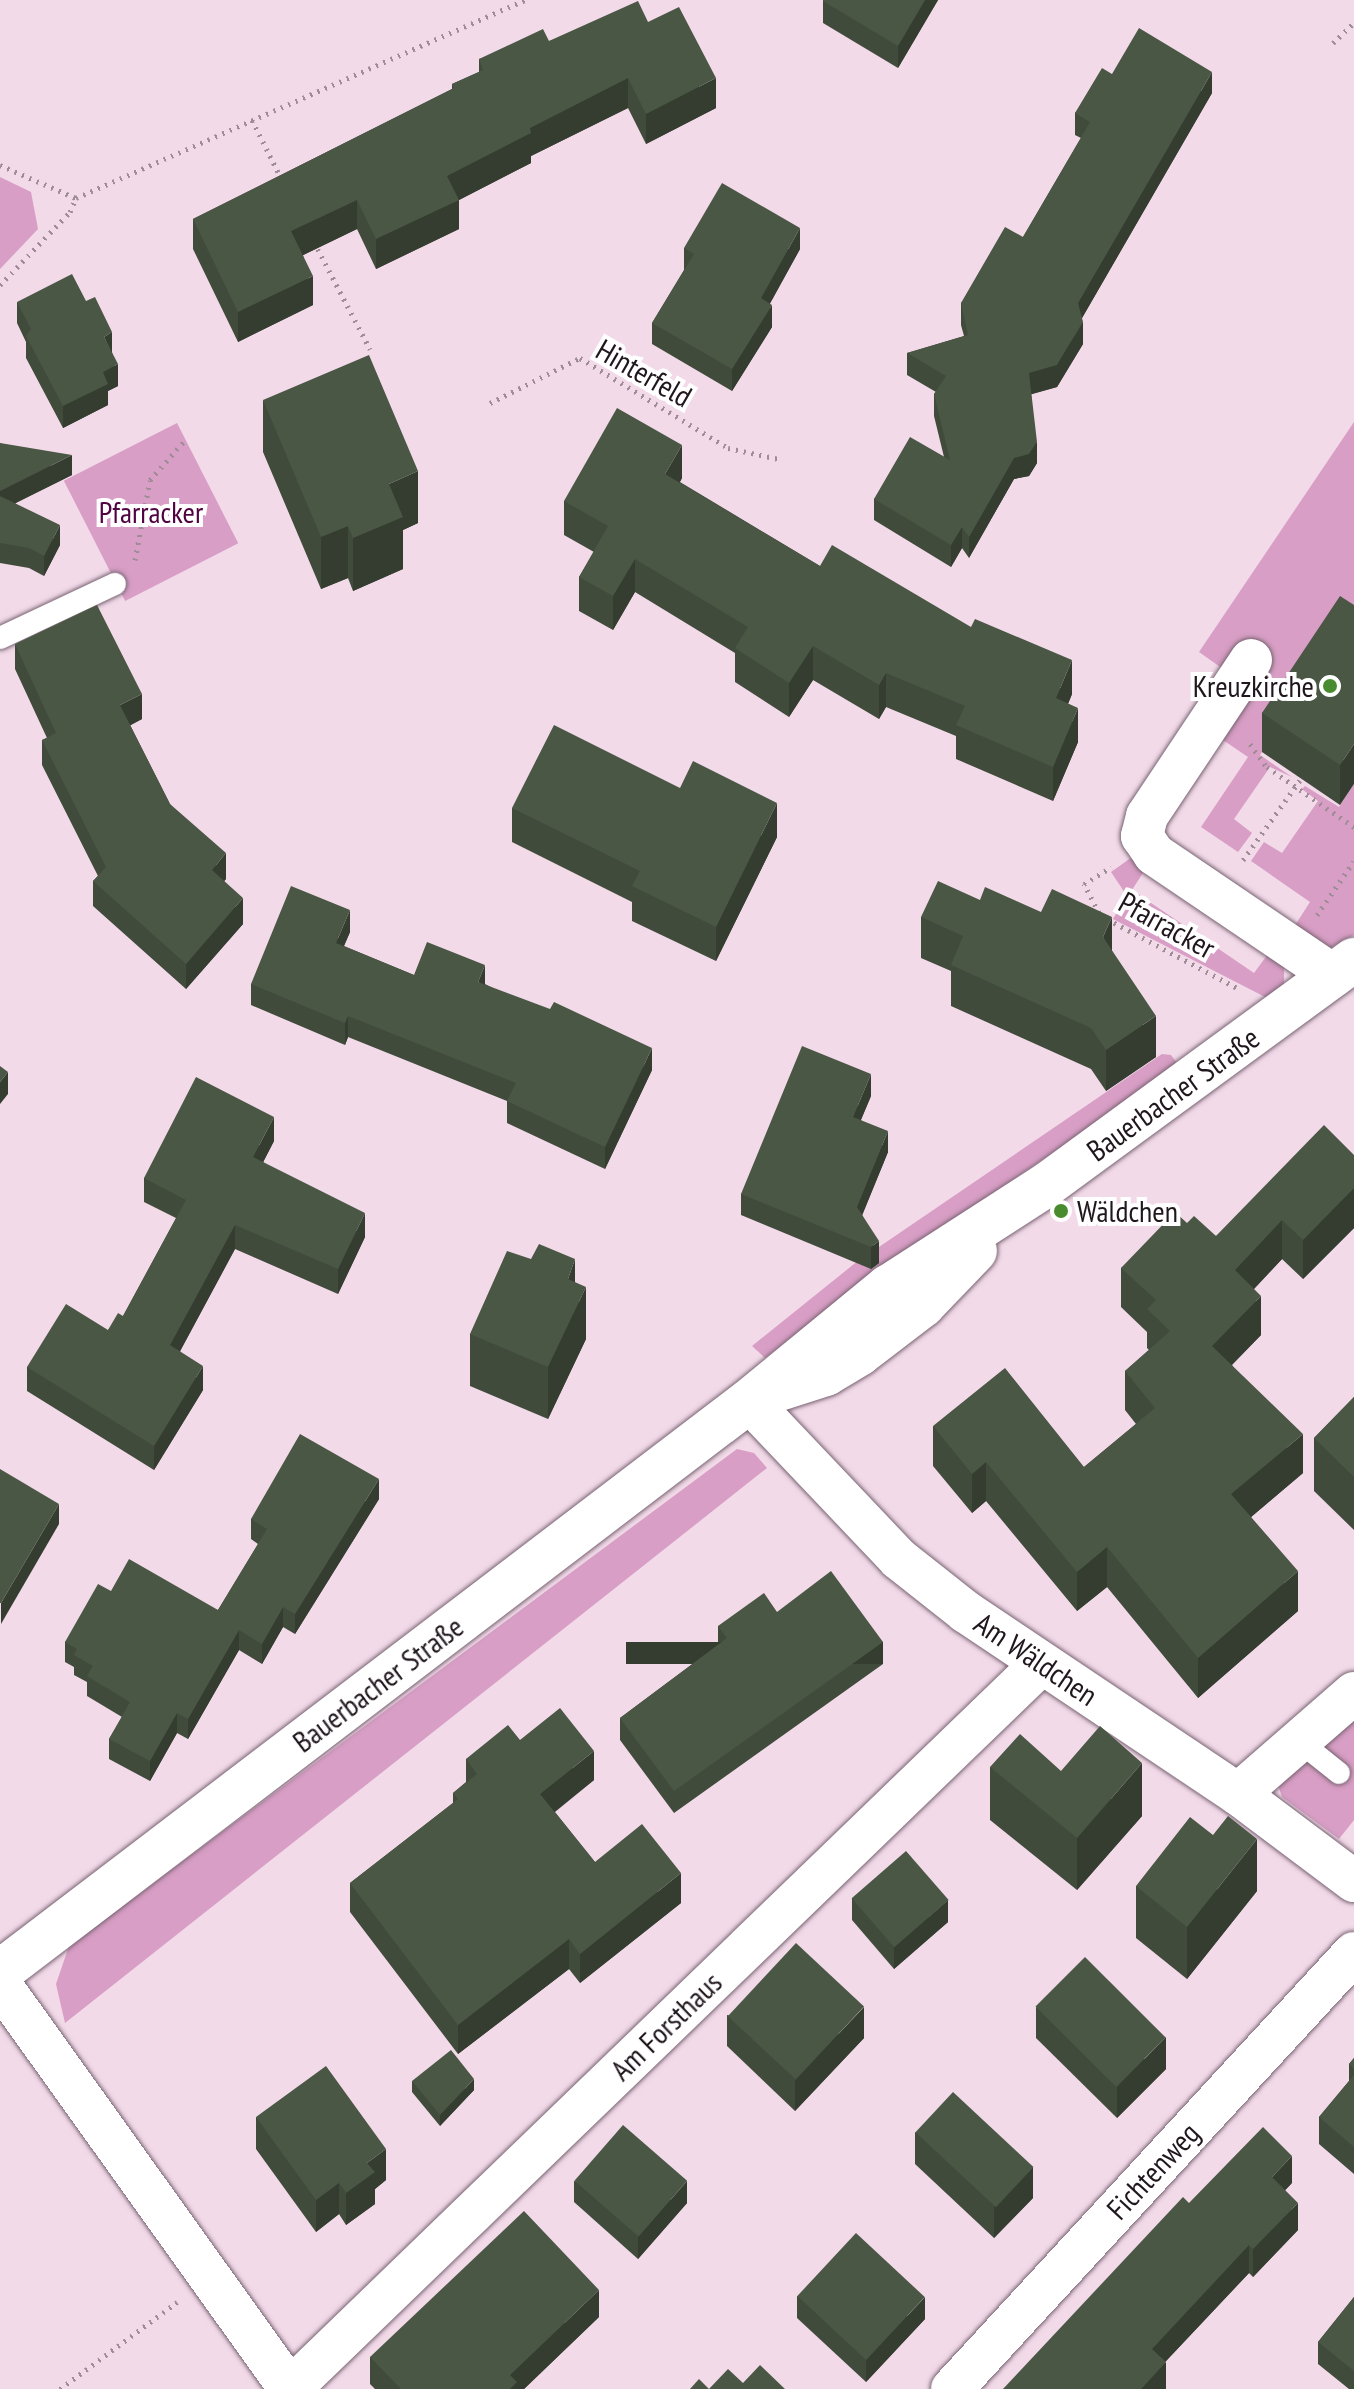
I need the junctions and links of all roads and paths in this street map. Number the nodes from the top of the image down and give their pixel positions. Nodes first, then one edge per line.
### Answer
1 (525, 0) edge
2 (1354, 23) edge
3 (1333, 43) dead end
4 (252, 120) junction
5 (0, 165) edge
6 (286, 187) edge
7 (76, 198) junction
8 (307, 228) edge
9 (0, 285) edge
10 (370, 349) dead end
11 (490, 403) dead end
12 (186, 439) dead end
13 (779, 459) dead end
14 (123, 576) joint
15 (0, 638) edge
16 (1251, 660) dead end
17 (1223, 703) junction
18 (1300, 780) edge
19 (1294, 787) junction
20 (1354, 827) edge
21 (1354, 861) edge
22 (1084, 884) dead end
23 (1218, 895) junction
24 (1294, 948) junction
25 (1344, 968) edge
26 (1244, 991) dead end
27 (752, 1398) junction
28 (1041, 1664) junction
29 (1354, 1693) edge
30 (1299, 1741) junction
31 (1339, 1773) dead end
32 (1238, 1794) junction
33 (1354, 1881) edge
34 (1354, 1953) edge
35 (0, 1972) edge
36 (0, 1984) edge
37 (209, 2276) junction
38 (60, 2389) edge
39 (290, 2389) edge
40 (952, 2389) edge

1 - 4 path
2 - 3 path
4 - 6 path
4 - 7 path
5 - 7 path
7 - 9 path
8 - 10 path
11 - 13 path, Hinterfeld
12 - 14 path
14 - 15 lane
16 - 17 street, Bauerbacher Straße
17 - 19 path
17 - 23 street, Bauerbacher Straße
18 - 19 path
19 - 20 path
19 - 23 path
21 - 24 path
22 - 26 path, Pfarracker
23 - 24 street, Bauerbacher Straße
24 - 25 street, Bauerbacher Straße
25 - 27 street, Bauerbacher Straße
27 - 28 street, Am Wäldchen
27 - 35 street, Bauerbacher Straße
28 - 32 street, Am Wäldchen
28 - 39 street, Am Forsthaus
29 - 30 street
30 - 31 lane
30 - 32 street
32 - 33 street, Am Wäldchen
34 - 40 street, Fichtenweg
36 - 37 street, Am Forsthaus
37 - 38 path
37 - 39 street, Am Forsthaus

